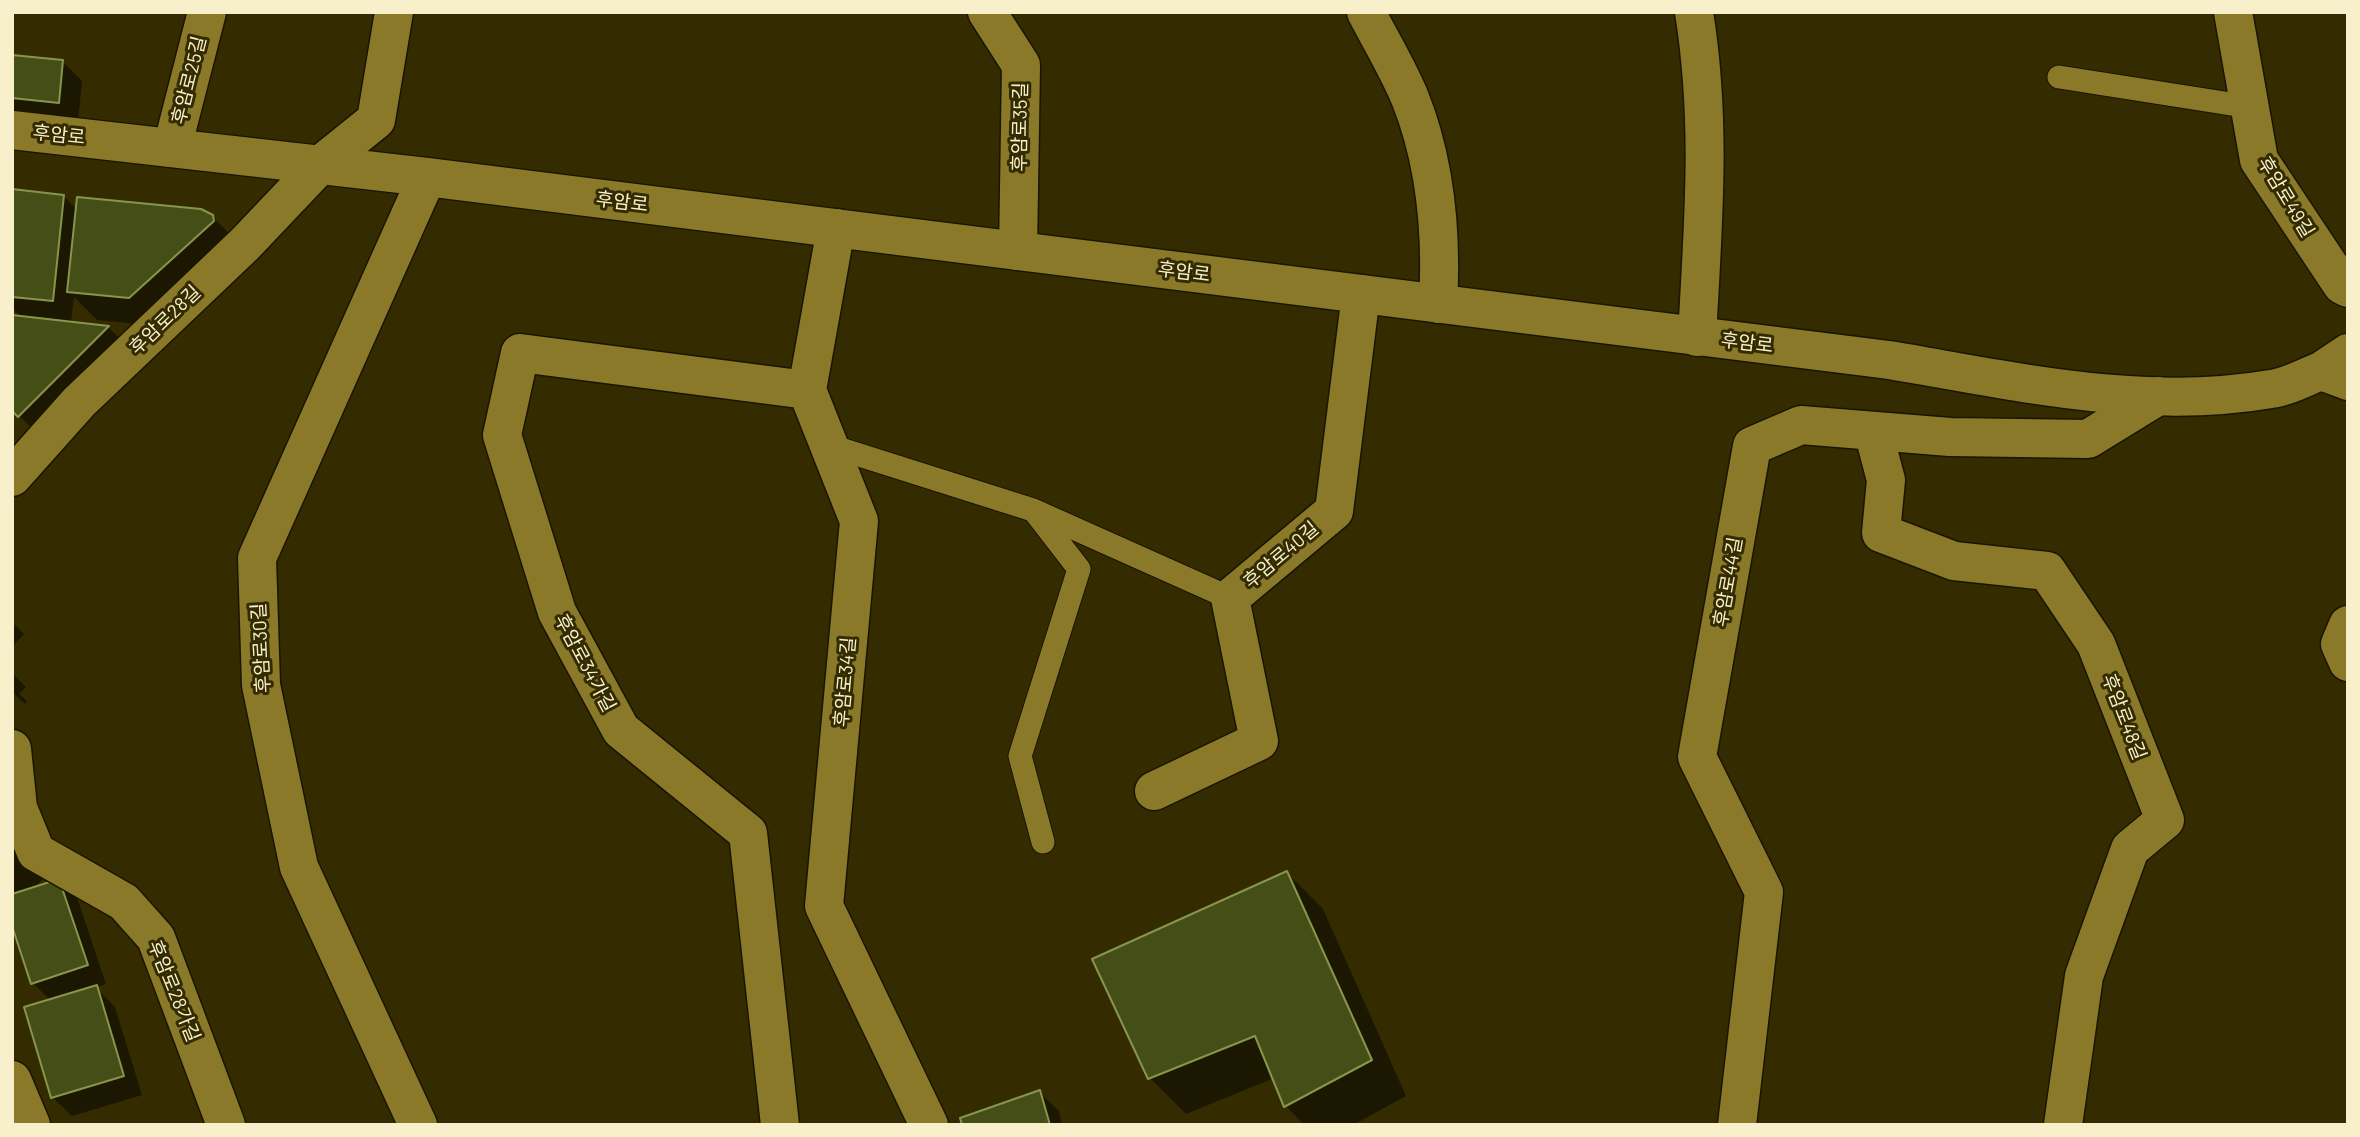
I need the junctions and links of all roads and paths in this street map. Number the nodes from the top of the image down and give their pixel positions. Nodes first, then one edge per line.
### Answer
1 (207, 12) edge
2 (394, 12) edge
3 (987, 12) edge
4 (1367, 12) edge
5 (1694, 12) edge
6 (2233, 12) edge
7 (2059, 77) dead end
8 (2250, 107) junction
9 (12, 130) edge
10 (172, 148) junction
11 (320, 165) junction
12 (427, 177) junction
13 (836, 228) junction
14 (1018, 251) junction
15 (2348, 288) edge
16 (1361, 294) junction
17 (1438, 304) junction
18 (1697, 337) junction
19 (2339, 369) edge
20 (807, 390) junction
21 (2158, 396) junction
22 (1873, 431) junction
23 (831, 446) junction
24 (12, 477) edge
25 (1033, 510) junction
26 (1230, 598) junction
27 (2348, 625) edge
28 (2348, 662) edge
29 (12, 749) edge
30 (1154, 790) dead end
31 (1043, 842) dead end
32 (12, 1080) edge
33 (31, 1125) edge
34 (226, 1125) edge
35 (418, 1125) edge
36 (780, 1125) edge
37 (929, 1125) edge
38 (1737, 1125) edge
39 (2063, 1125) edge

1 - 10 street, 후암로25길
2 - 11 street, 후암로28길
3 - 14 street, 후암로35길
4 - 17 street
5 - 18 street
6 - 8 street, 후암로49길
7 - 8 lane
8 - 15 street, 후암로49길
9 - 10 street, 후암로
10 - 11 street, 후암로
11 - 12 street, 후암로
11 - 24 street, 후암로28길
12 - 13 street, 후암로
12 - 35 street, 후암로30길
13 - 14 street, 후암로
13 - 20 street
14 - 16 street, 후암로
16 - 17 street, 후암로
16 - 26 street, 후암로40길
17 - 18 street, 후암로
18 - 21 street, 후암로
19 - 21 street, 후암로
20 - 23 street, 후암로34길
20 - 36 street, 후암로34가길
21 - 22 street, 후암로44길
22 - 38 street, 후암로44길
22 - 39 street, 후암로48길
23 - 25 lane
23 - 37 street, 후암로34길
25 - 26 lane
25 - 31 lane
26 - 30 street, 후암로40길
27 - 28 street
29 - 34 street, 후암로28가길
32 - 33 street

